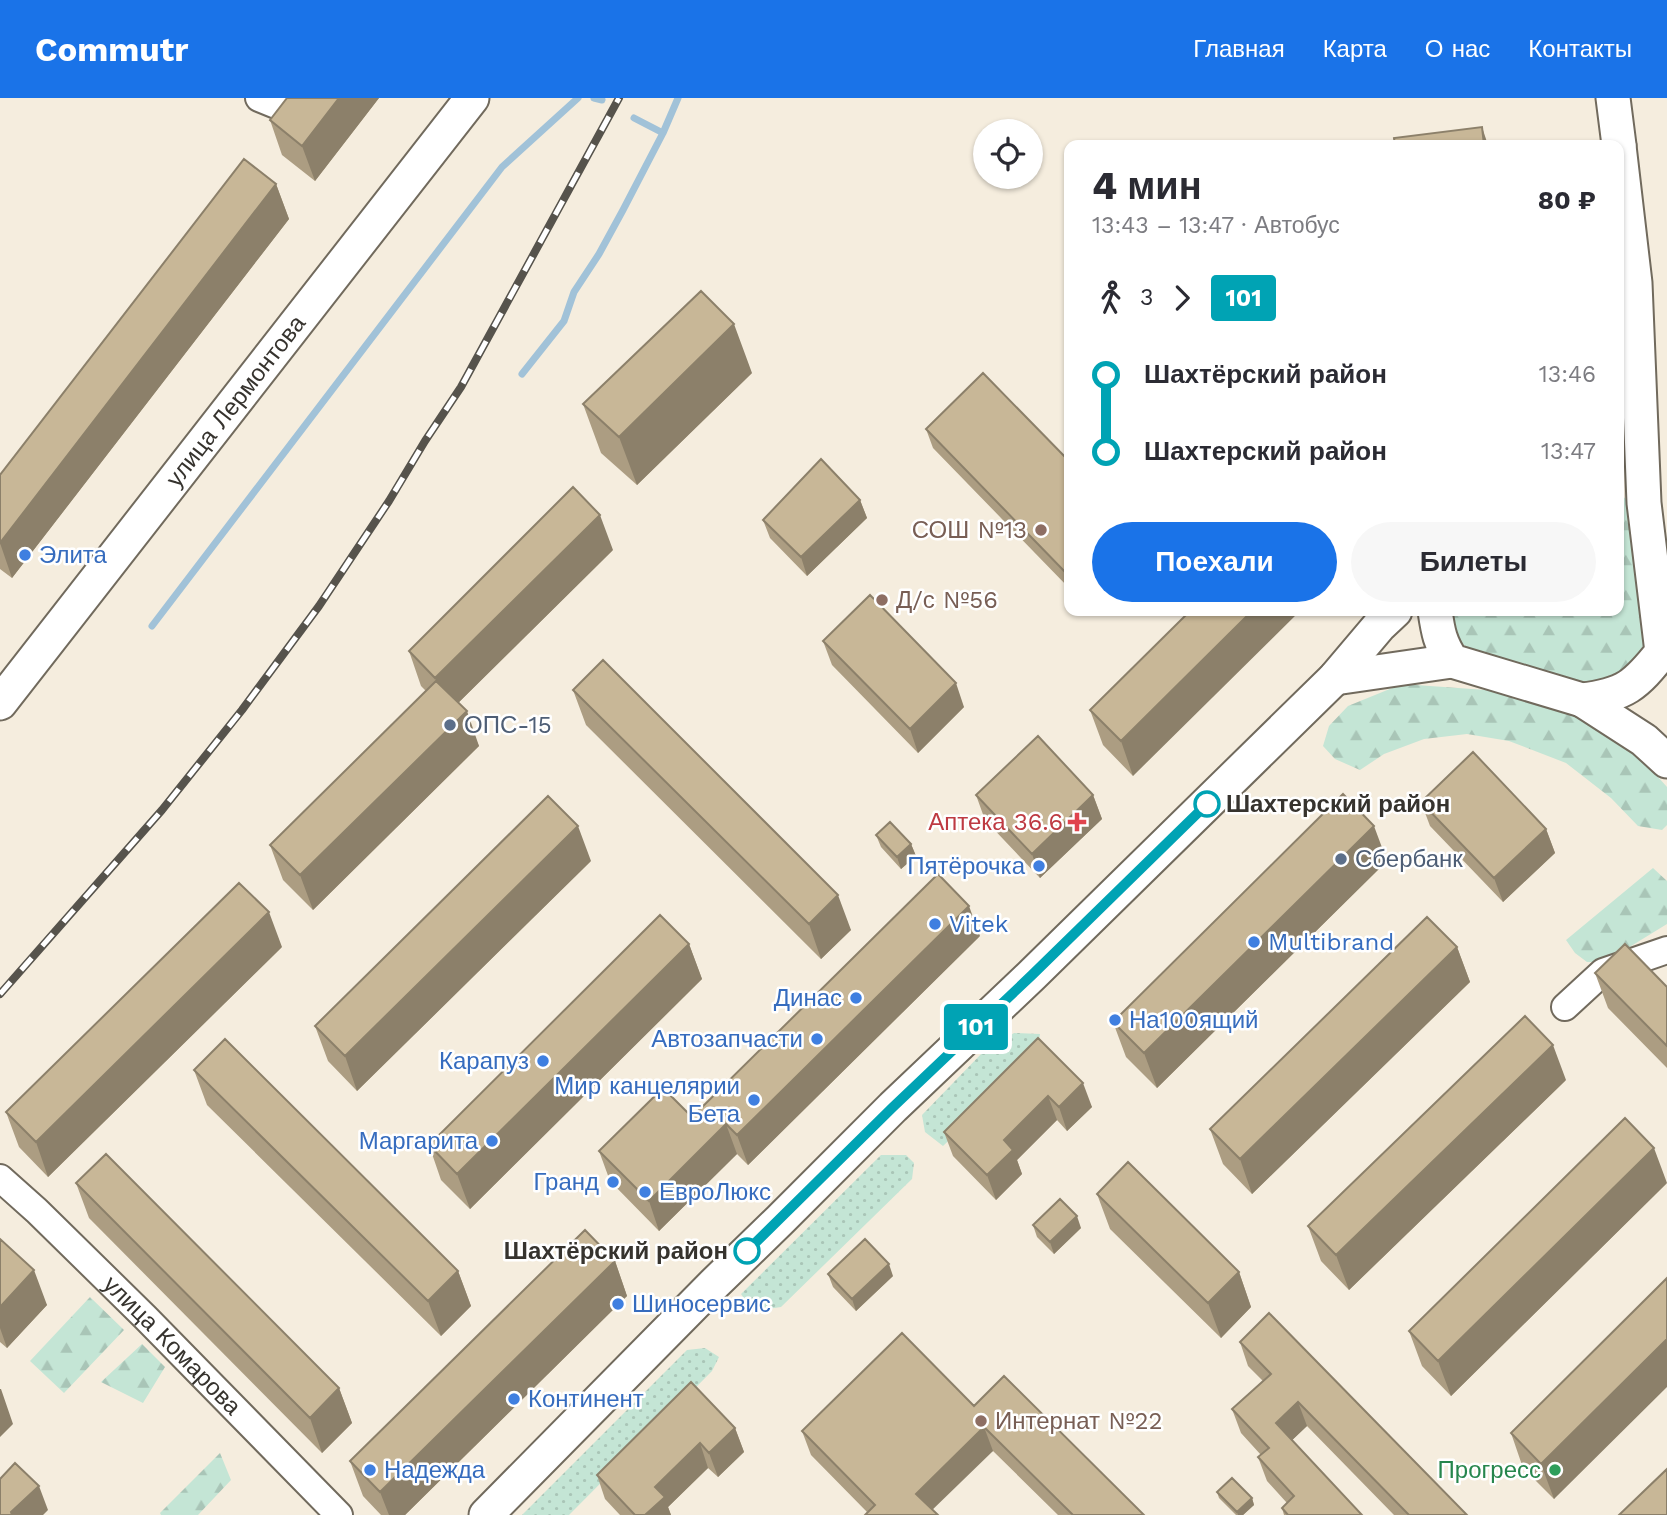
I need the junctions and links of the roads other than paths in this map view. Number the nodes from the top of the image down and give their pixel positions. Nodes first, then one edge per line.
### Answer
1 (259, 98) edge
2 (472, 98) edge
3 (1613, 98) edge
4 (290, 111) edge
5 (1618, 140) edge
6 (1624, 189) edge
7 (1635, 283) junction
8 (1624, 325) edge
9 (1624, 482) edge
10 (1644, 503) junction
11 (1390, 616) edge
12 (1435, 616) edge
13 (1452, 661) junction
14 (1665, 662) edge
15 (1335, 678) junction
16 (1582, 700) junction
17 (1, 701) edge
18 (1667, 761) edge
19 (1667, 950) edge
20 (1565, 1007) dead end
21 (0, 1178) edge
22 (339, 1515) edge
23 (486, 1515) edge

1 - 4 street
2 - 17 main road, улица Лермонтова
3 - 5 main road
6 - 7 main road
7 - 8 main road
7 - 10 main road
9 - 10 main road
10 - 14 main road
11 - 15 main road
12 - 13 main road
13 - 15 main road
13 - 16 main road
14 - 16 main road
15 - 23 main road
16 - 18 main road
19 - 20 street
21 - 22 street, улица Комарова

